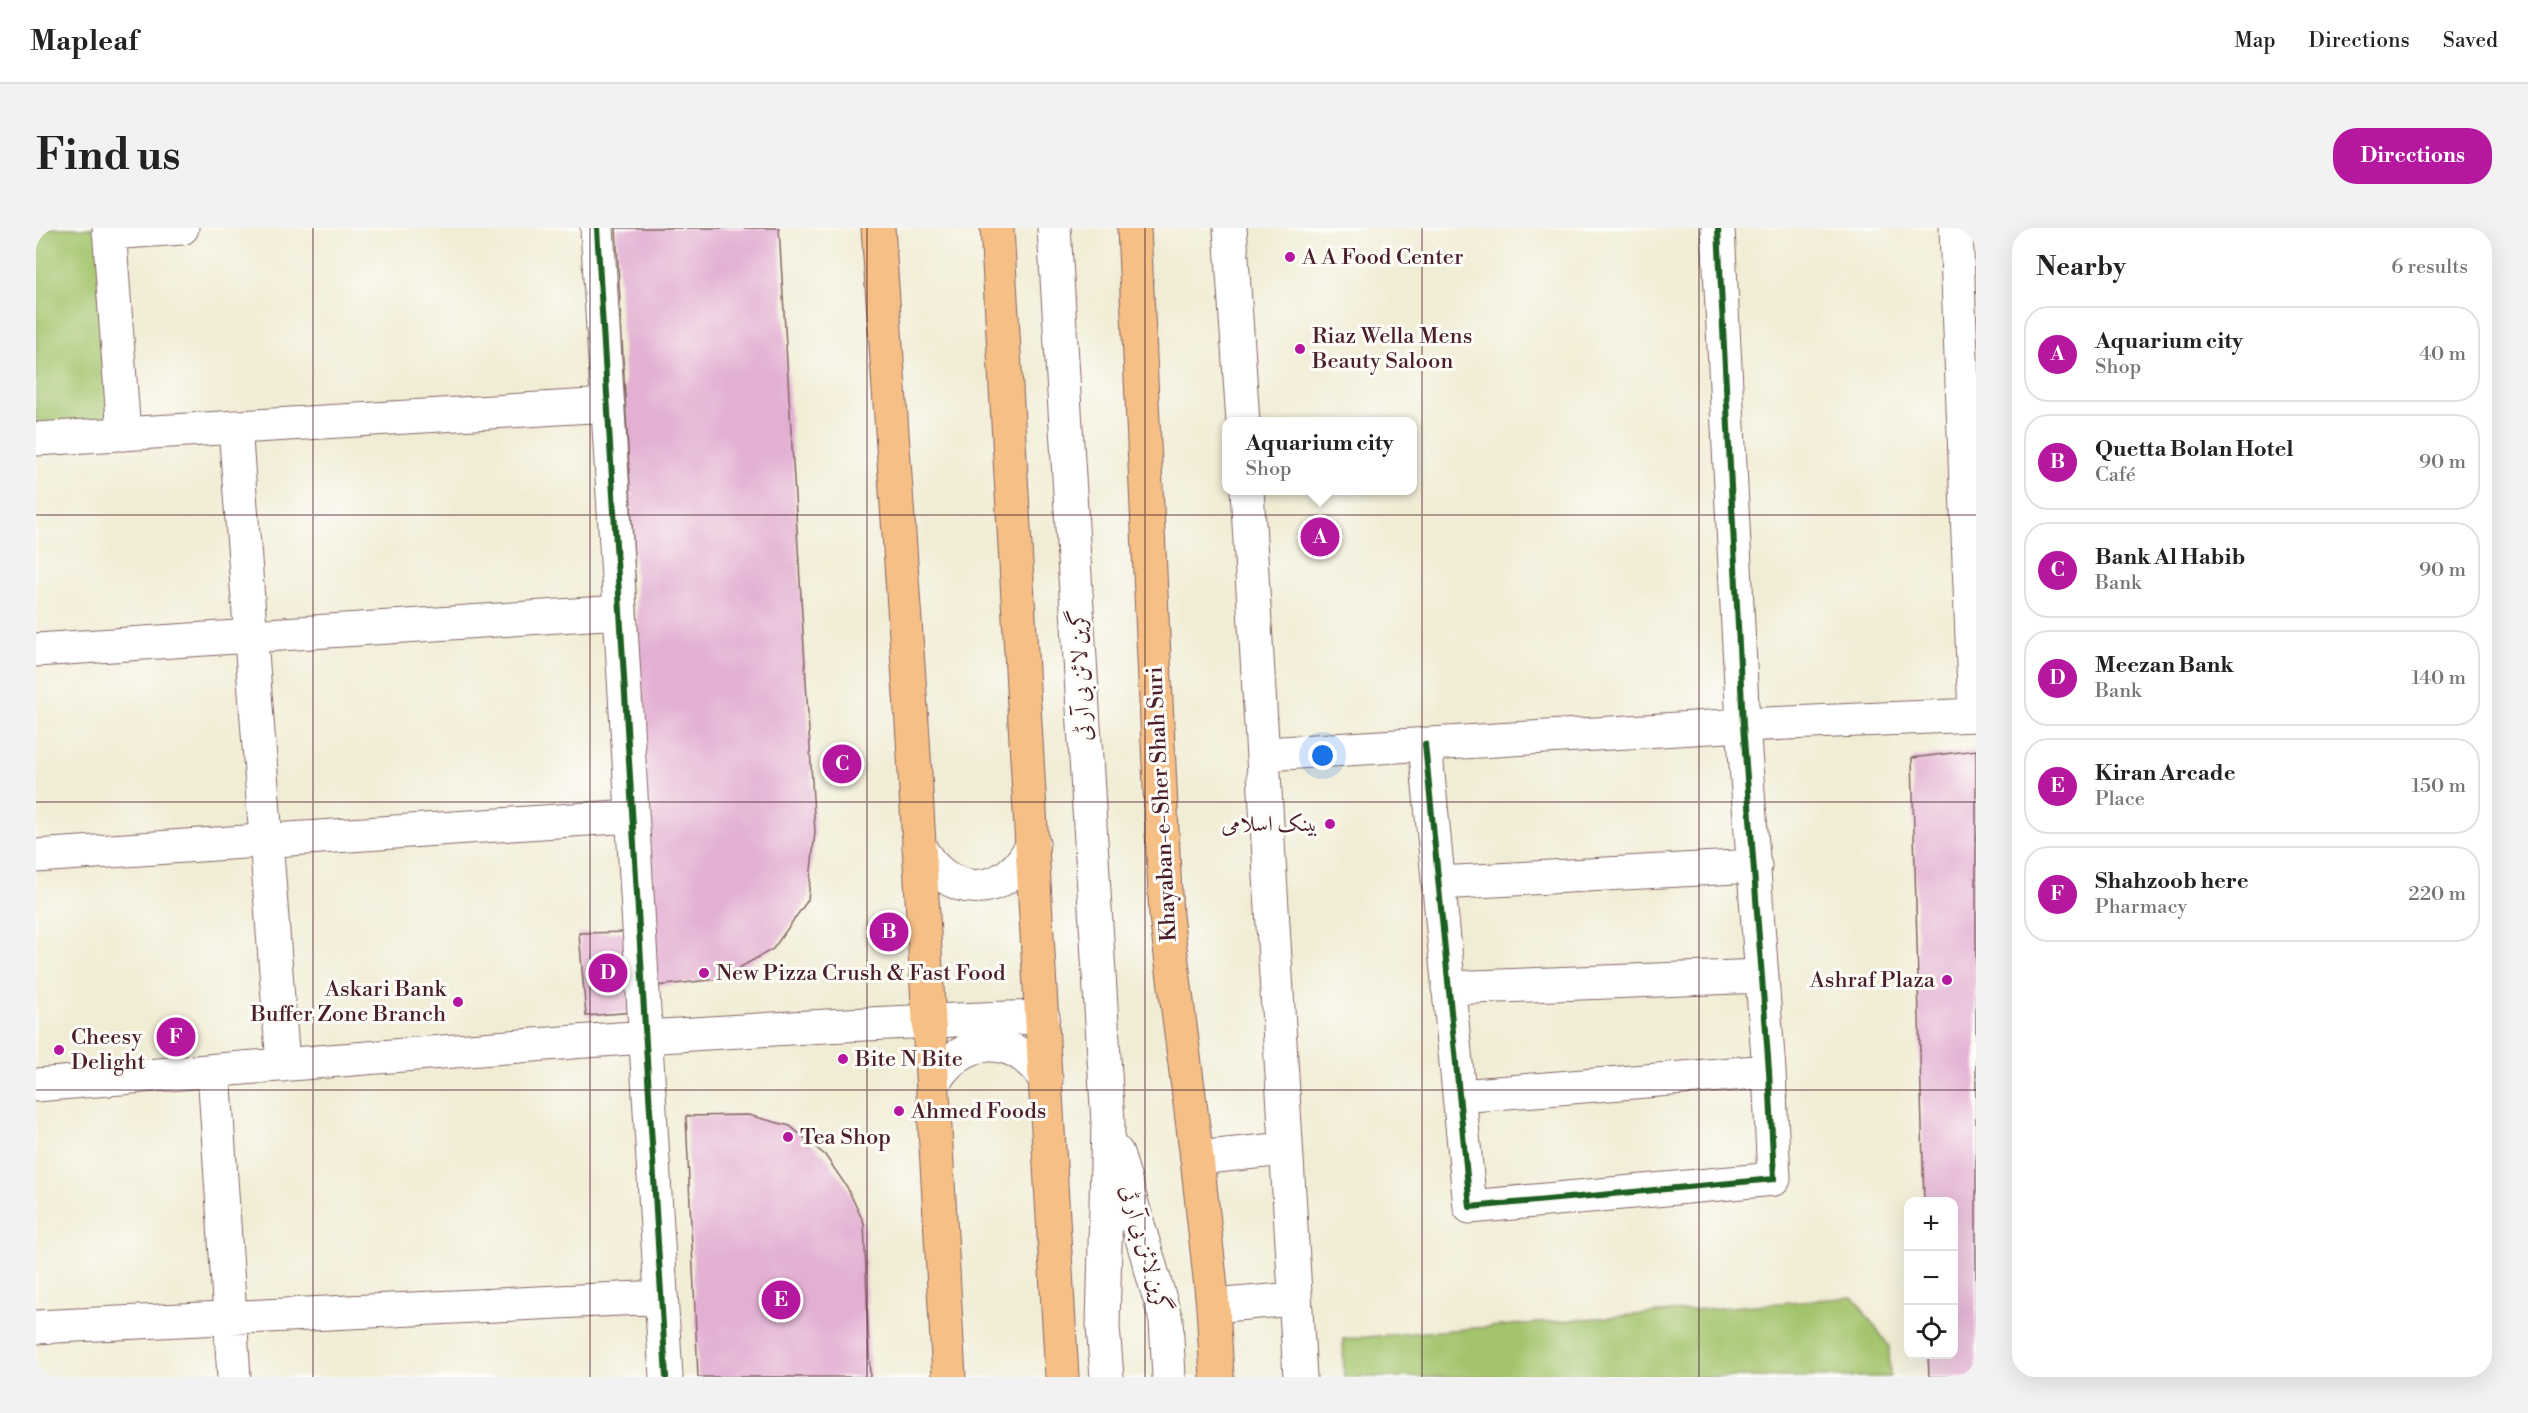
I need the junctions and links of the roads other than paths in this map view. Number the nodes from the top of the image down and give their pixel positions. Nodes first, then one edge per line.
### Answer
1 (182, 228) edge
2 (597, 228) edge
3 (878, 228) edge
4 (997, 228) edge
5 (1054, 228) edge
6 (1134, 228) edge
7 (1230, 228) edge
8 (1718, 228) edge
9 (1956, 228) edge
10 (109, 230) edge
11 (608, 405) junction
12 (1243, 417) edge
13 (235, 427) junction
14 (124, 434) junction
15 (36, 439) edge
16 (1247, 495) edge
17 (620, 612) junction
18 (250, 634) junction
19 (36, 650) edge
20 (1976, 715) edge
21 (1743, 725) junction
22 (1425, 744) junction
23 (1264, 754) junction
24 (632, 816) junction
25 (266, 840) junction
26 (1033, 843) junction
27 (920, 846) junction
28 (36, 856) edge
29 (1755, 866) junction
30 (1438, 883) junction
31 (1762, 976) junction
32 (1448, 988) junction
33 (1043, 1017) junction
34 (929, 1020) junction
35 (645, 1036) junction
36 (283, 1065) junction
37 (214, 1071) junction
38 (1769, 1071) junction
39 (1046, 1080) junction
40 (933, 1083) junction
41 (36, 1085) edge
42 (1459, 1096) junction
43 (1108, 1123) junction
44 (1285, 1149) junction
45 (1197, 1158) junction
46 (661, 1297) junction
47 (1294, 1299) junction
48 (1213, 1306) junction
49 (230, 1318) junction
50 (36, 1327) edge
51 (234, 1377) edge
52 (666, 1377) edge
53 (949, 1377) edge
54 (1062, 1377) edge
55 (1107, 1377) edge
56 (1169, 1377) edge
57 (1217, 1377) edge
58 (1300, 1377) edge

1 - 10 street
2 - 11 street
3 - 27 main road
4 - 26 main road
5 - 43 street, گرین لائن بی آر ٹی
6 - 45 main road, Khayaban-e-Sher Shah Suri
7 - 12 street
8 - 21 street
9 - 20 street
10 - 14 street
11 - 13 street
11 - 17 street
13 - 14 street
13 - 18 street
14 - 15 street
16 - 23 street
17 - 18 street
17 - 24 street
18 - 19 street
18 - 25 street
20 - 21 street
21 - 22 street
21 - 29 street
22 - 23 street
22 - 30 street
23 - 44 street
24 - 25 street
24 - 35 street
25 - 28 street
25 - 36 street
26 - 27 street
26 - 33 main road
27 - 34 main road
29 - 30 street
29 - 31 street
30 - 32 street
31 - 32 street
31 - 38 street
32 - 42 street
33 - 34 street
33 - 39 main road
34 - 35 street
34 - 40 main road
35 - 36 street
35 - 46 street
36 - 37 street
37 - 41 street
37 - 49 street
38 - 42 street
38 - 42 street
39 - 40 street
39 - 54 main road
40 - 53 main road
43 - 55 street, گرین لائن بی آر ٹی
43 - 56 street, گرین لائن بی آر ٹی
44 - 45 street
44 - 47 street
45 - 48 main road, Khayaban-e-Sher Shah Suri
46 - 49 street
46 - 52 street
47 - 48 street
47 - 58 street
48 - 57 main road, Khayaban-e-Sher Shah Suri
49 - 50 street
49 - 51 street

